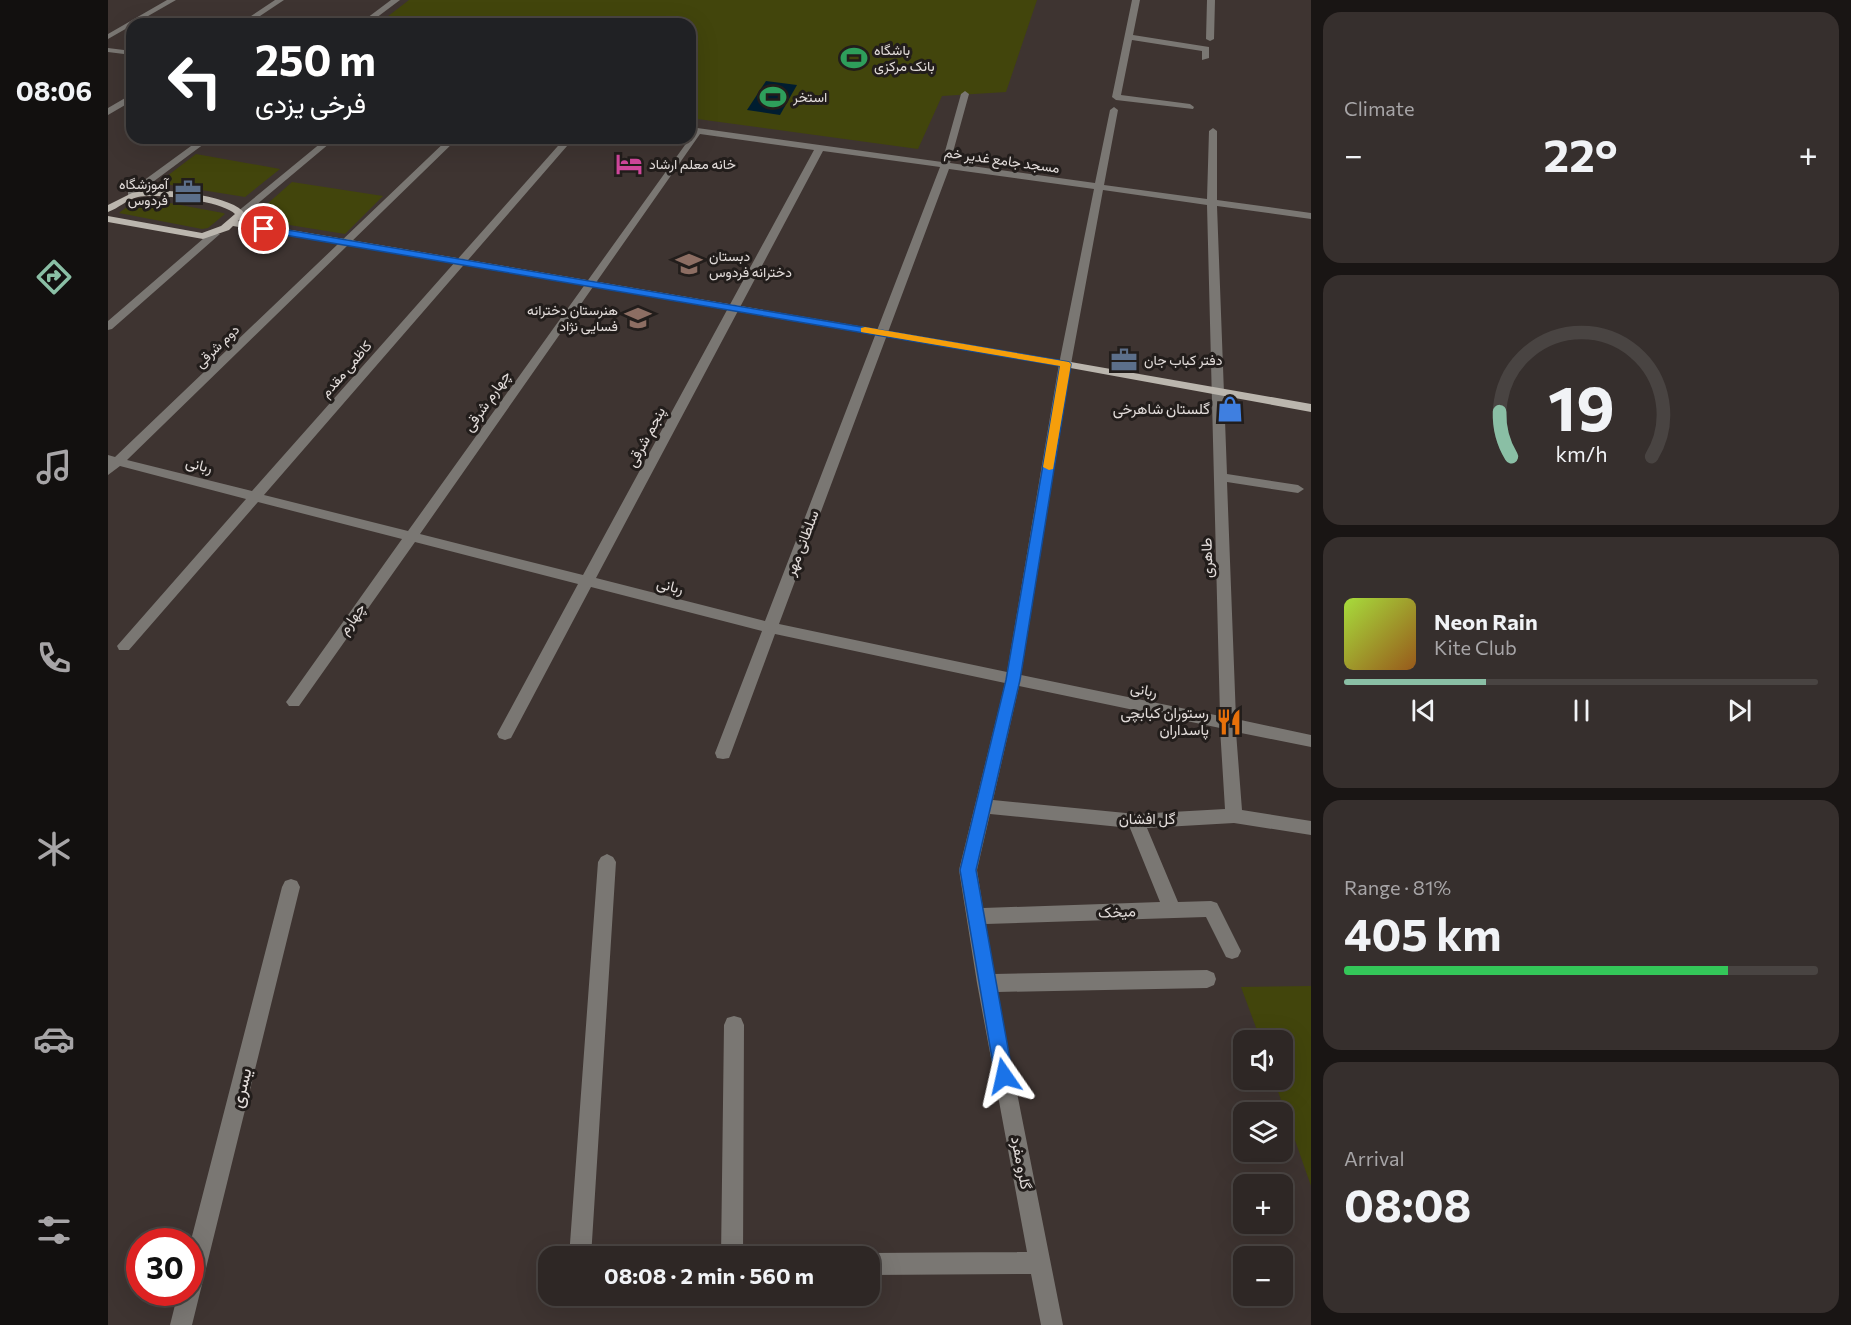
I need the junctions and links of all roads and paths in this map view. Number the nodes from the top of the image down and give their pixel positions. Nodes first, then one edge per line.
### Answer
1 (172, 0) edge
2 (280, 0) edge
3 (396, 0) edge
4 (1136, 0) edge
5 (1211, 0) edge
6 (141, 18) edge
7 (252, 18) edge
8 (371, 18) edge
9 (126, 27) edge
10 (108, 37) edge
11 (1128, 37) junction
12 (1210, 39) dead end
13 (108, 50) edge
14 (126, 52) edge
15 (1205, 58) dead end
16 (965, 94) dead end
17 (126, 100) edge
18 (1190, 107) dead end
19 (1114, 110) dead end
20 (108, 112) edge
21 (696, 131) edge
22 (1213, 131) dead end
23 (199, 144) edge
24 (325, 144) edge
25 (448, 144) edge
26 (565, 144) edge
27 (685, 144) edge
28 (820, 148) junction
29 (945, 166) junction
30 (1098, 187) junction
31 (108, 194) edge
32 (130, 194) junction
33 (1212, 203) junction
34 (108, 209) edge
35 (240, 213) junction
36 (1311, 216) edge
37 (108, 219) edge
38 (231, 223) junction
39 (215, 234) junction
40 (346, 243) junction
41 (461, 262) junction
42 (590, 284) junction
43 (734, 308) junction
44 (108, 327) edge
45 (881, 333) junction
46 (1065, 364) junction
47 (1218, 392) junction
48 (1311, 408) edge
49 (111, 464) edge
50 (1221, 477) junction
51 (1298, 489) dead end
52 (255, 496) junction
53 (411, 536) junction
54 (587, 581) junction
55 (770, 628) junction
56 (124, 646) dead end
57 (1013, 680) junction
58 (294, 702) dead end
59 (1228, 723) junction
60 (505, 734) dead end
61 (1311, 741) edge
62 (723, 753) dead end
63 (983, 806) junction
64 (1234, 816) junction
65 (1136, 821) junction
66 (1311, 828) edge
67 (607, 862) dead end
68 (291, 887) dead end
69 (1172, 910) junction
70 (975, 916) junction
71 (1232, 951) dead end
72 (1207, 979) dead end
73 (986, 982) junction
74 (734, 1024) dead end
75 (204, 1235) edge
76 (581, 1246) edge
77 (732, 1246) edge
78 (1041, 1263) junction
79 (880, 1264) edge
80 (186, 1306) edge
81 (182, 1325) edge
82 (1052, 1325) edge

1 - 6 street
2 - 7 street
3 - 8 street
4 - 11 street
5 - 12 street
9 - 10 street
11 - 15 street
11 - 18 street
13 - 14 street
16 - 29 street, سلطانی مهر
17 - 20 street
19 - 30 street, گلرو مفرد
21 - 28 street, مسجد جامع غدیر خم
22 - 33 street, طاهری
23 - 32 street
24 - 35 street
25 - 40 street, دوم شرقی
26 - 41 street, کاظمی مقدم
27 - 42 street, چهارم شرقی
28 - 29 street, مسجد جامع غدیر خم
28 - 43 street, پنجم شرقی
29 - 30 street, مسجد جامع غدیر خم
29 - 45 street, سلطانی مهر
30 - 33 street, مسجد جامع غدیر خم
30 - 46 street, گلرو مفرد
31 - 32 main road
32 - 34 main road
32 - 35 main road
33 - 36 street, مسجد جامع غدیر خم
33 - 47 street, طاهری
35 - 38 main road
37 - 39 main road
38 - 39 main road
38 - 40 main road
39 - 44 street
40 - 41 main road
40 - 49 street, دوم شرقی
41 - 42 main road
41 - 52 street, کاظمی مقدم
42 - 43 main road
42 - 53 street, چهارم شرقی
43 - 45 main road
43 - 54 street, پنجم شرقی
45 - 46 main road
45 - 55 street, سلطانی مهر
46 - 47 main road
46 - 57 street, گلرو مفرد
47 - 48 main road
47 - 50 street, طاهری
49 - 52 street, ربانی
50 - 51 street
50 - 59 street, طاهری
52 - 53 street, ربانی
52 - 56 street, کاظمی مقدم
53 - 54 street, ربانی
53 - 58 street, چهارم
54 - 55 street, ربانی
54 - 60 street, پنجم شرقی
55 - 57 street, ربانی
55 - 62 street, سلطانی مهر
57 - 59 street, ربانی
57 - 63 street, گلرو مفرد
59 - 61 street, ربانی
59 - 64 street, طاهری
63 - 65 street, گل افشان
63 - 70 street, گلرو مفرد
64 - 65 street, گل افشان
64 - 66 street, گل افشان
65 - 69 street
67 - 76 street
68 - 75 street, یسری
69 - 70 street, میخک
69 - 71 street, میخک
70 - 73 street, گلرو مفرد
72 - 73 street
73 - 78 street, گلرو مفرد
74 - 77 street
78 - 79 street
78 - 82 street, گلرو مفرد
80 - 81 street, یسری

